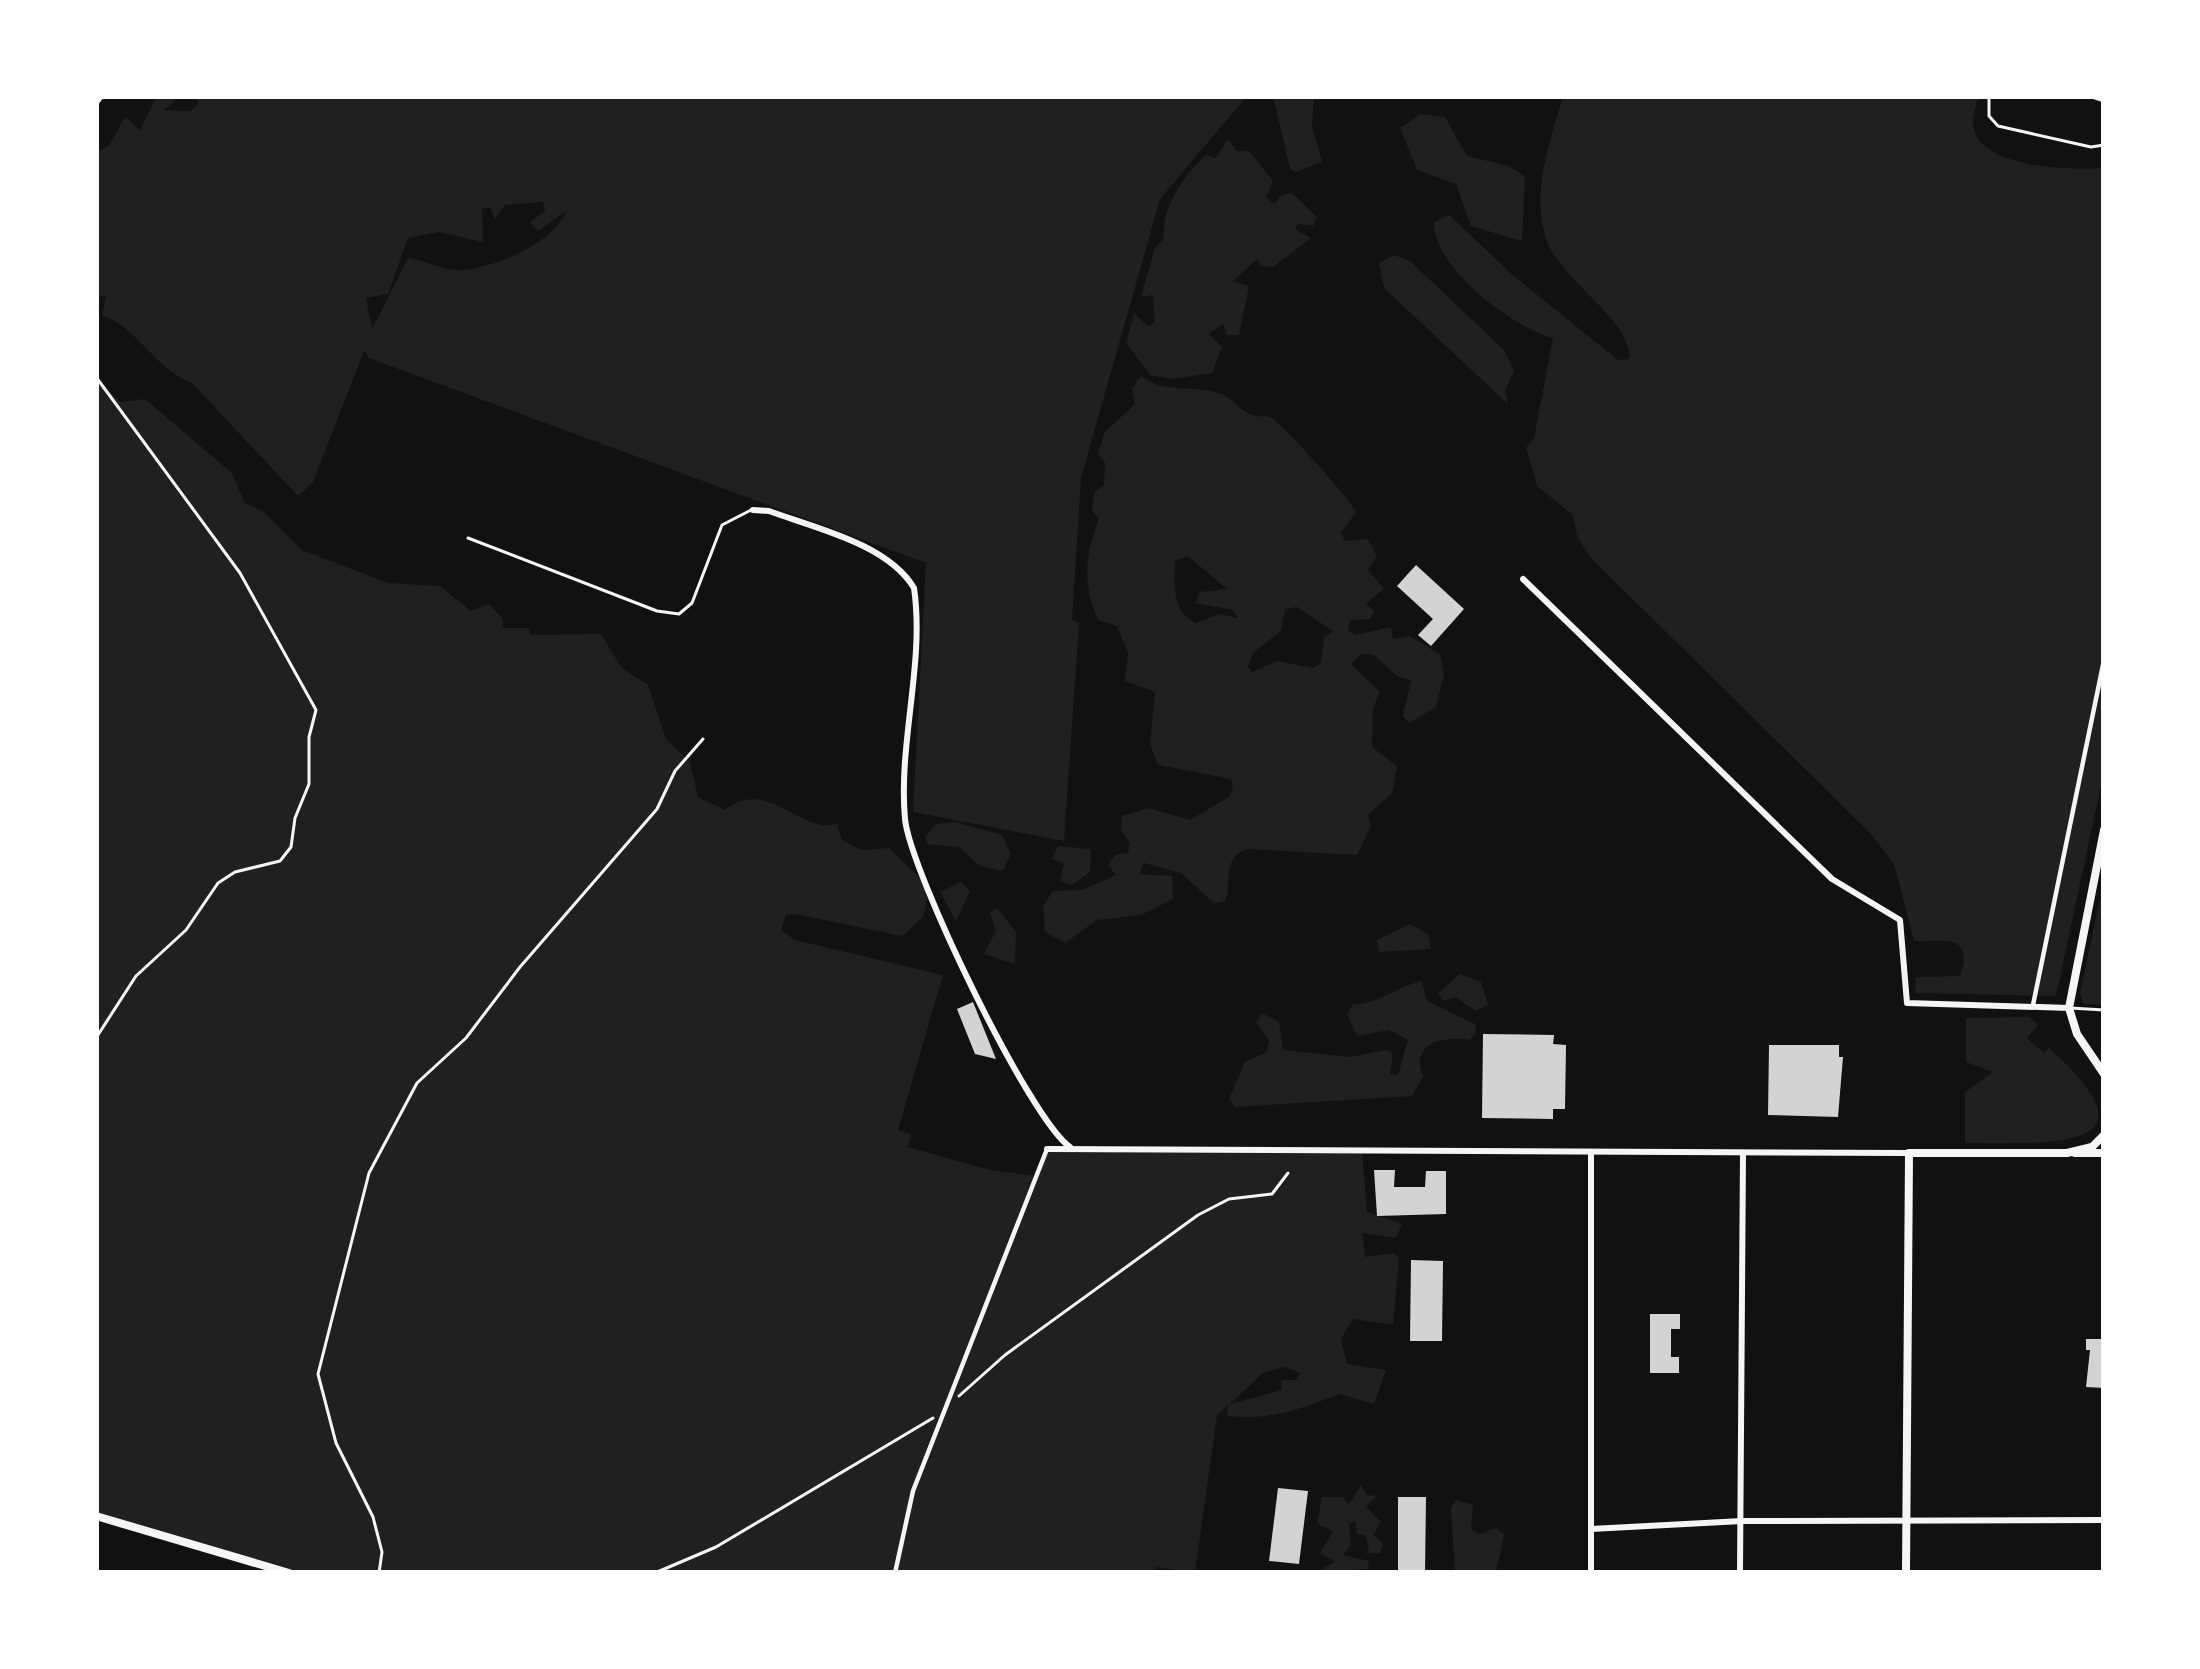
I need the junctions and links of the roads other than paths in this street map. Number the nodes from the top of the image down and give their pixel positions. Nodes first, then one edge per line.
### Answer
1 (102, 96) edge
2 (1989, 96) edge
3 (2089, 96) edge
4 (2104, 101) edge
5 (96, 104) edge
6 (2104, 145) edge
7 (753, 510) joint
8 (468, 538) dead end
9 (1522, 579) dead end
10 (2104, 660) edge
11 (2104, 830) edge
12 (2033, 1005) junction
13 (2069, 1008) junction
14 (2104, 1010) edge
15 (2103, 1070) edge
16 (2104, 1135) edge
17 (1046, 1149) joint
18 (1073, 1149) junction
19 (1591, 1153) junction
20 (1909, 1153) junction
21 (2067, 1153) junction
22 (2104, 1153) edge
23 (1743, 1154) junction
24 (96, 1516) edge
25 (1906, 1520) junction
26 (2104, 1520) edge
27 (1742, 1521) junction
28 (1591, 1529) junction
29 (289, 1573) edge
30 (895, 1573) edge
31 (1591, 1573) edge
32 (1740, 1573) edge
33 (1906, 1573) edge

1 - 5 street
2 - 6 lane
3 - 4 lane
7 - 8 lane
7 - 18 street
9 - 12 street
10 - 12 street
11 - 13 main road
12 - 13 street
13 - 14 lane
13 - 15 main road
16 - 21 main road
17 - 18 street
17 - 30 street
18 - 19 street
19 - 23 street
19 - 28 street
20 - 21 main road
20 - 23 street
20 - 25 main road
21 - 22 main road
23 - 27 street
24 - 29 main road
25 - 26 street
25 - 27 street
25 - 33 main road
27 - 28 street
27 - 32 street
28 - 31 street

